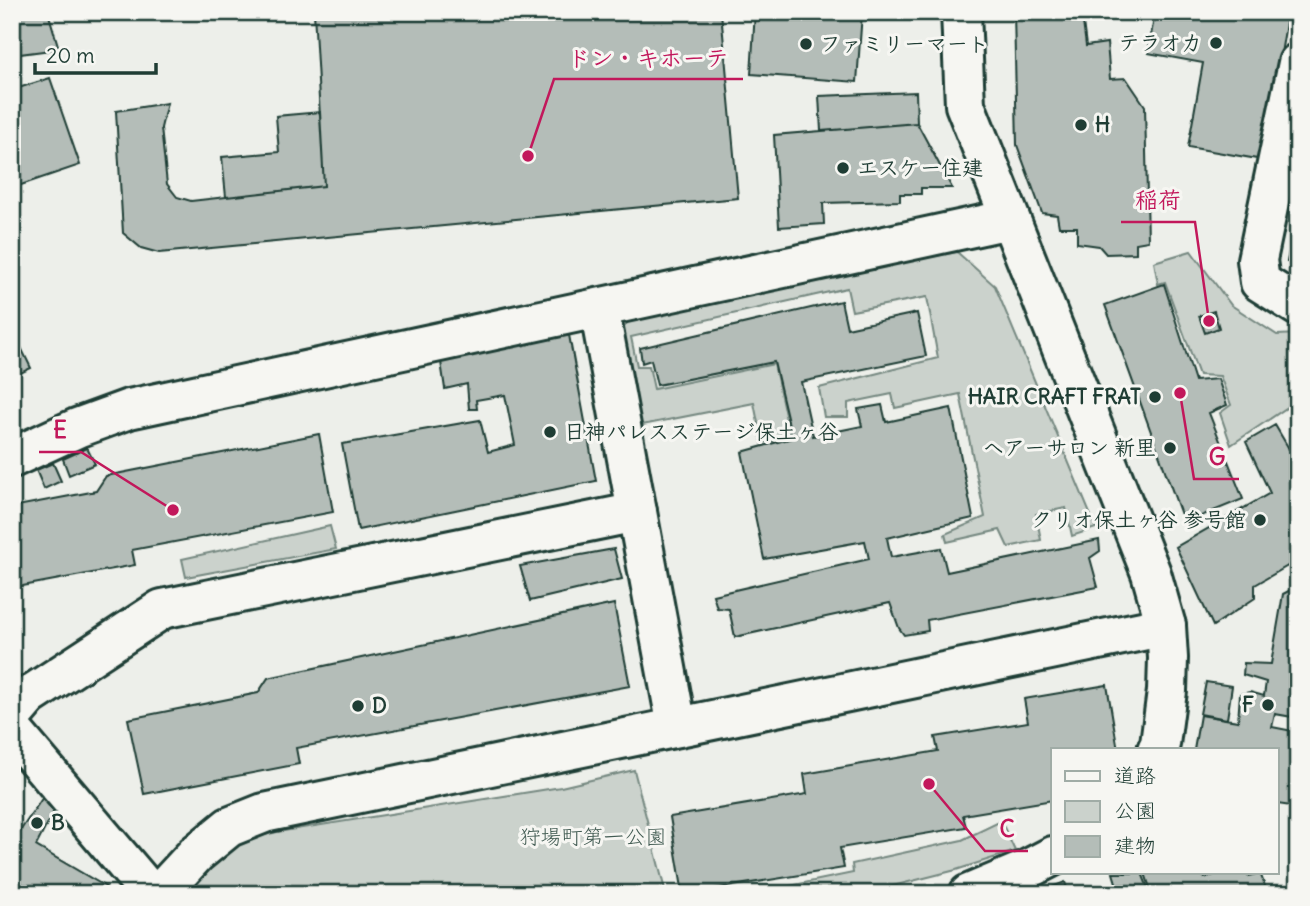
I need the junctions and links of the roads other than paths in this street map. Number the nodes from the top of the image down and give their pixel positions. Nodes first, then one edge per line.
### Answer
1 (961, 12) edge
2 (1298, 63) edge
3 (1010, 219) junction
4 (1298, 306) edge
5 (599, 308) junction
6 (12, 458) edge
7 (637, 512) junction
8 (1166, 626) junction
9 (12, 716) edge
10 (677, 727) junction
11 (12, 730) edge
12 (1158, 748) edge
13 (1051, 857) edge
14 (151, 894) edge
15 (159, 894) edge
16 (969, 894) edge

1 - 3 street
2 - 4 street
3 - 5 street
3 - 8 street
5 - 6 street
5 - 7 street
7 - 9 street
7 - 10 street
8 - 10 street
8 - 12 street
10 - 15 street
11 - 14 street
13 - 16 street

